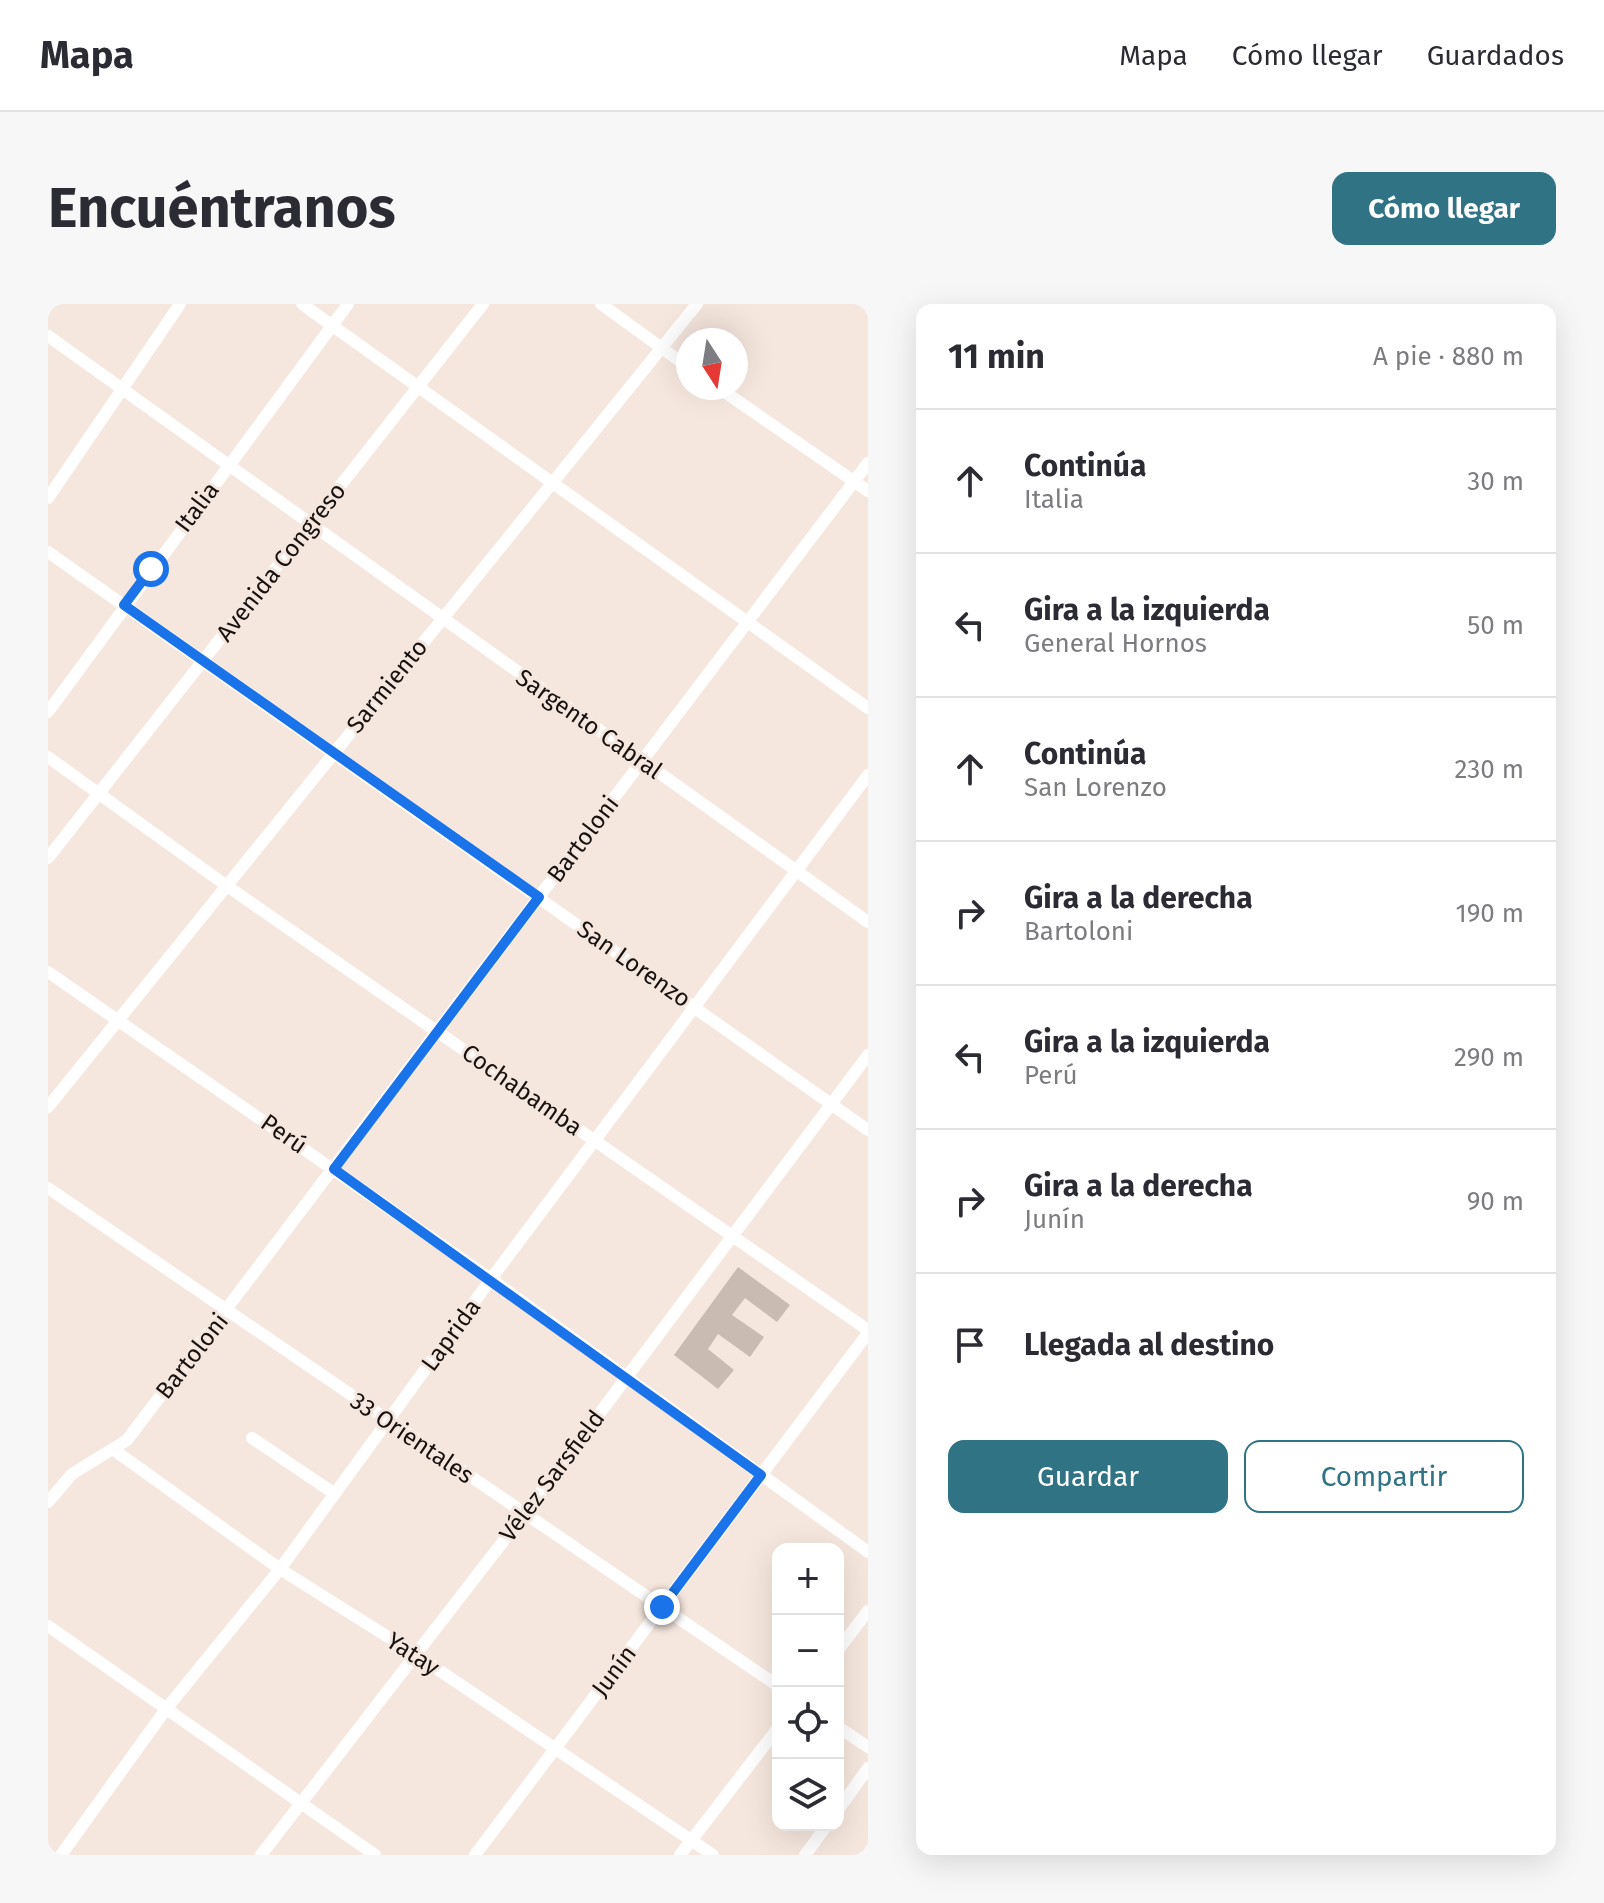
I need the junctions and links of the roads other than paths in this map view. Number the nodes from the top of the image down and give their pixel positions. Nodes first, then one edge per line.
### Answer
1 (180, 304) edge
2 (302, 304) edge
3 (348, 304) edge
4 (483, 304) edge
5 (601, 304) edge
6 (697, 304) edge
7 (332, 325) junction
8 (48, 336) edge
9 (661, 348) junction
10 (676, 359) edge
11 (419, 386) junction
12 (122, 389) junction
13 (736, 400) edge
14 (868, 463) edge
15 (228, 465) junction
16 (552, 480) junction
17 (854, 481) junction
18 (868, 491) edge
19 (48, 498) edge
20 (310, 525) junction
21 (48, 552) edge
22 (124, 605) junction
23 (441, 619) junction
24 (747, 622) junction
25 (203, 660) junction
26 (868, 708) edge
27 (48, 712) edge
28 (334, 753) junction
29 (48, 757) edge
30 (641, 761) junction
31 (868, 775) edge
32 (99, 792) junction
33 (48, 858) edge
34 (797, 872) junction
35 (227, 886) junction
36 (539, 897) junction
37 (868, 922) edge
38 (48, 972) edge
39 (696, 1009) junction
40 (118, 1020) junction
41 (438, 1031) junction
42 (868, 1055) edge
43 (831, 1104) junction
44 (48, 1107) edge
45 (868, 1130) edge
46 (597, 1142) junction
47 (334, 1169) junction
48 (48, 1188) edge
49 (732, 1236) junction
50 (491, 1279) junction
51 (227, 1311) junction
52 (868, 1332) edge
53 (626, 1378) junction
54 (388, 1422) junction
55 (252, 1438) dead end
56 (114, 1450) junction
57 (761, 1475) junction
58 (335, 1494) junction
59 (48, 1502) edge
60 (525, 1513) junction
61 (868, 1552) edge
62 (280, 1569) junction
63 (662, 1607) junction
64 (868, 1611) edge
65 (48, 1626) edge
66 (844, 1642) edge
67 (415, 1654) junction
68 (772, 1682) edge
69 (166, 1709) junction
70 (844, 1731) edge
71 (772, 1736) edge
72 (868, 1747) edge
73 (554, 1750) junction
74 (868, 1768) edge
75 (844, 1802) edge
76 (299, 1803) junction
77 (823, 1831) edge
78 (692, 1839) junction
79 (61, 1855) edge
80 (261, 1855) edge
81 (375, 1855) edge
82 (475, 1855) edge
83 (680, 1855) edge
84 (713, 1855) edge
85 (805, 1855) edge

1 - 12 street
2 - 7 street
3 - 7 street, Italia
4 - 11 street, Avenida Congreso
5 - 9 street
6 - 9 street, Sarmiento
7 - 11 street
7 - 15 street, Italia
8 - 12 street, Sargento Cabral
9 - 10 street
9 - 16 street, Sarmiento
11 - 16 street
11 - 20 street, Avenida Congreso
12 - 15 street, Sargento Cabral
12 - 19 street
13 - 17 street
14 - 17 street, Bartoloni
15 - 20 street, Sargento Cabral
15 - 22 street, Italia
16 - 23 street, Sarmiento
16 - 24 street
17 - 18 street
17 - 24 street, Bartoloni
20 - 23 street, Sargento Cabral
20 - 25 street, Avenida Congreso
21 - 22 street, San Lorenzo
22 - 25 street, San Lorenzo
22 - 27 street, Italia
23 - 28 street, Sarmiento
23 - 30 street, Sargento Cabral
24 - 26 street
24 - 30 street, Bartoloni
25 - 28 street, San Lorenzo
25 - 32 street, Avenida Congreso
28 - 35 street, Sarmiento
28 - 36 street, San Lorenzo
29 - 32 street, Cochabamba
30 - 34 street, Sargento Cabral
30 - 36 street, Bartoloni
31 - 34 street, Laprida
32 - 33 street, Avenida Congreso
32 - 35 street, Cochabamba
34 - 37 street, Sargento Cabral
34 - 39 street, Laprida
35 - 40 street, Sarmiento
35 - 41 street, Cochabamba
36 - 39 street, San Lorenzo
36 - 41 street, Bartoloni
38 - 40 street, Perú
39 - 43 street, San Lorenzo
39 - 46 street, Laprida
40 - 44 street, Sarmiento
40 - 47 street, Perú
41 - 46 street, Cochabamba
41 - 47 street, Bartoloni
42 - 43 street, Vélez Sarsfield
43 - 45 street, San Lorenzo
43 - 49 street, Vélez Sarsfield
46 - 49 street, Cochabamba
46 - 50 street, Laprida
47 - 50 street, Perú
47 - 51 street, Bartoloni
48 - 51 street, 33 Orientales
49 - 52 street, Cochabamba
49 - 53 street, Vélez Sarsfield
50 - 53 street, Perú
50 - 54 street, Laprida
51 - 54 street, 33 Orientales
51 - 56 street, Bartoloni
52 - 57 street, Junín
53 - 57 street, Perú
53 - 60 street, Vélez Sarsfield
54 - 58 street, Laprida
54 - 60 street, 33 Orientales
55 - 58 street
56 - 59 street, Bartoloni
56 - 62 street, Yatay
57 - 61 street, Perú
57 - 63 street, Junín
58 - 62 street, Laprida
60 - 63 street, 33 Orientales
60 - 67 street, Vélez Sarsfield
62 - 67 street, Yatay
62 - 69 street, Laprida
63 - 68 street, 33 Orientales
63 - 73 street, Junín
64 - 66 street
65 - 69 street
67 - 73 street, Yatay
67 - 76 street, Vélez Sarsfield
69 - 76 street
69 - 79 street, Laprida
70 - 72 street
71 - 78 street
73 - 78 street, Yatay
73 - 82 street, Junín
74 - 75 street
76 - 80 street, Vélez Sarsfield
76 - 81 street
77 - 85 street
78 - 83 street
78 - 84 street, Yatay

